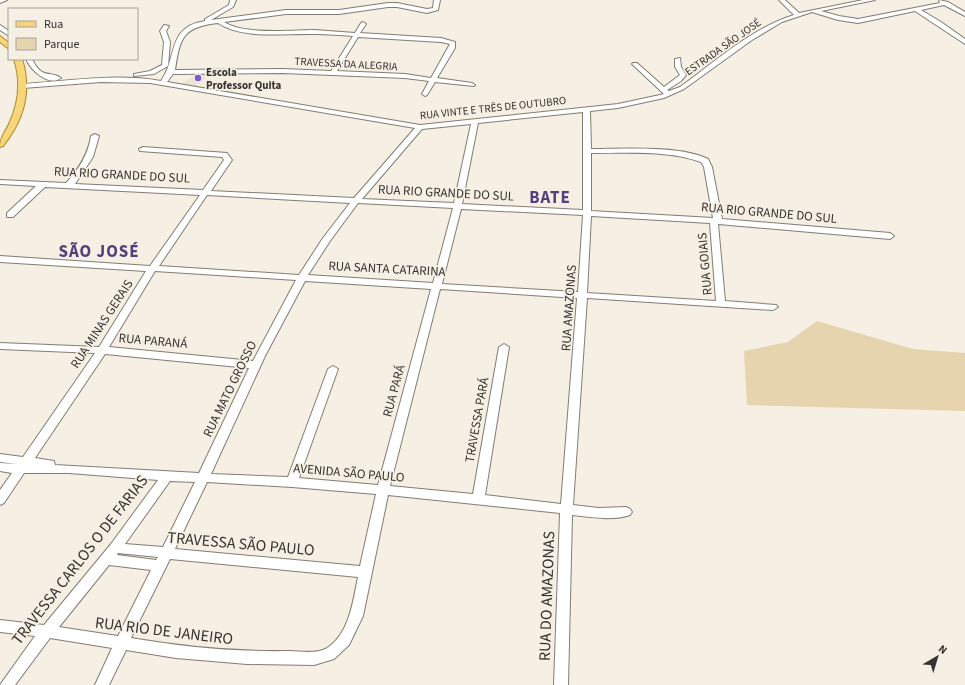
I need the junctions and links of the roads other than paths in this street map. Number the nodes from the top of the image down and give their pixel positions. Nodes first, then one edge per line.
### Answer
1 (4, 0) edge
2 (233, 0) edge
3 (437, 0) edge
4 (782, 0) edge
5 (872, 0) edge
6 (937, 0) edge
7 (0, 1) edge
8 (854, 2) edge
9 (946, 3) junction
10 (915, 9) junction
11 (811, 10) junction
12 (797, 14) junction
13 (965, 14) edge
14 (218, 20) junction
15 (202, 23) junction
16 (363, 24) dead end
17 (166, 26) dead end
18 (0, 27) edge
19 (8, 33) edge
20 (358, 34) junction
21 (0, 38) edge
22 (965, 42) edge
23 (8, 45) edge
24 (678, 59) dead end
25 (18, 60) edge
26 (29, 60) edge
27 (635, 64) dead end
28 (171, 72) junction
29 (333, 73) junction
30 (435, 79) junction
31 (163, 82) junction
32 (472, 85) dead end
33 (23, 86) junction
34 (665, 92) junction
35 (425, 94) dead end
36 (586, 110) junction
37 (475, 121) junction
38 (420, 127) junction
39 (95, 136) dead end
40 (0, 144) edge
41 (143, 148) dead end
42 (588, 151) junction
43 (0, 182) edge
44 (42, 185) junction
45 (68, 186) junction
46 (204, 192) junction
47 (357, 200) junction
48 (457, 207) junction
49 (588, 213) junction
50 (10, 215) dead end
51 (716, 221) junction
52 (890, 236) dead end
53 (0, 259) edge
54 (152, 269) junction
55 (302, 277) junction
56 (436, 285) junction
57 (583, 295) junction
58 (721, 304) junction
59 (773, 307) dead end
60 (0, 346) edge
61 (504, 347) dead end
62 (102, 350) junction
63 (256, 364) junction
64 (333, 369) dead end
65 (0, 458) edge
66 (23, 465) junction
67 (0, 467) edge
68 (167, 476) junction
69 (204, 477) junction
70 (292, 482) junction
71 (383, 490) junction
72 (478, 499) junction
73 (0, 500) edge
74 (567, 508) junction
75 (626, 512) dead end
76 (115, 548) junction
77 (166, 554) junction
78 (106, 559) junction
79 (161, 566) junction
80 (364, 572) junction
81 (0, 626) edge
82 (48, 631) junction
83 (121, 644) junction
84 (324, 657) joint
85 (7, 685) edge
86 (102, 685) edge
87 (561, 685) edge

1 - 7 street
2 - 15 street
3 - 14 street
4 - 12 street
5 - 8 street, ESTRADA SÃO JOSÉ
6 - 9 street
8 - 11 street, ESTRADA SÃO JOSÉ
9 - 10 street
9 - 13 street
10 - 11 street
10 - 22 street
11 - 12 street, ESTRADA SÃO JOSÉ
12 - 34 street, ESTRADA SÃO JOSÉ
14 - 15 street
14 - 20 street
15 - 28 street
16 - 20 street
17 - 26 street
18 - 19 street
20 - 29 street
20 - 30 street
21 - 23 main road
24 - 34 street
25 - 33 main road
27 - 34 street
28 - 29 street, TRAVESSA DA ALEGRIA
28 - 31 street
29 - 30 street, TRAVESSA DA ALEGRIA
30 - 32 street, TRAVESSA DA ALEGRIA
30 - 35 street
31 - 33 street, RUA VINTE E TRÊS DE OUTUBRO
31 - 38 street, RUA VINTE E TRÊS DE OUTUBRO
33 - 40 main road
34 - 36 street, ESTRADA SÃO JOSÉ
36 - 37 street, RUA VINTE E TRÊS DE OUTUBRO
36 - 42 street, RUA AMAZONAS
37 - 38 street, RUA VINTE E TRÊS DE OUTUBRO
37 - 48 street, RUA PARÁ
38 - 47 street, RUA MATO GROSSO
39 - 45 street
41 - 46 street, RUA MINAS GERAIS
42 - 49 street, RUA AMAZONAS
42 - 51 street, RUA GOIAIS
43 - 44 street, RUA RIO GRANDE DO SUL
44 - 45 street, RUA RIO GRANDE DO SUL
44 - 50 street
45 - 46 street, RUA RIO GRANDE DO SUL
46 - 47 street, RUA RIO GRANDE DO SUL
46 - 54 street, RUA MINAS GERAIS
47 - 48 street, RUA RIO GRANDE DO SUL
47 - 55 street, RUA MATO GROSSO
48 - 49 street, RUA RIO GRANDE DO SUL
48 - 56 street, RUA PARÁ
49 - 51 street, RUA RIO GRANDE DO SUL
49 - 57 street, RUA AMAZONAS
51 - 52 street, RUA RIO GRANDE DO SUL
51 - 58 street, RUA GOIAIS
53 - 54 street, RUA SANTA CATARINA
54 - 55 street, RUA SANTA CATARINA
54 - 62 street, RUA MINAS GERAIS
55 - 56 street, RUA SANTA CATARINA
55 - 63 street, RUA MATO GROSSO
56 - 57 street, RUA SANTA CATARINA
56 - 71 street, RUA PARÁ
57 - 58 street, RUA SANTA CATARINA
57 - 74 street, RUA AMAZONAS
58 - 59 street, RUA SANTA CATARINA
60 - 62 street, RUA PARANÁ
61 - 72 street, TRAVESSA PARÁ
62 - 63 street, RUA PARANÁ
62 - 66 street, RUA MINAS GERAIS
63 - 69 street, RUA MATO GROSSO
64 - 70 street
65 - 66 street, AVENIDA SÃO PAULO
66 - 67 street, AVENIDA SÃO PAULO
66 - 68 street, AVENIDA SÃO PAULO
66 - 73 street, RUA MINAS GERAIS
68 - 69 street, AVENIDA SÃO PAULO
68 - 76 street, TRAVESSA CARLOS O DE FARIAS
69 - 70 street, AVENIDA SÃO PAULO
69 - 77 street, RUA MATO GROSSO
70 - 71 street, AVENIDA SÃO PAULO
71 - 72 street, AVENIDA SÃO PAULO
71 - 80 street, RUA PARÁ
72 - 74 street, AVENIDA SÃO PAULO
74 - 75 street, AVENIDA SÃO PAULO
74 - 87 street, RUA DO AMAZONAS
76 - 77 street, TRAVESSA SÃO PAULO
76 - 78 street, TRAVESSA CARLOS O DE FARIAS
77 - 79 street, RUA MATO GROSSO
77 - 80 street, TRAVESSA SÃO PAULO
78 - 79 street
78 - 82 street, TRAVESSA CARLOS O DE FARIAS
79 - 83 street, RUA MATO GROSSO
80 - 84 street, RUA PARÁ
81 - 82 street, RUA RIO DE JANEIRO
82 - 83 street, RUA RIO DE JANEIRO
82 - 85 street, TRAVESSA CARLOS O DE FARIAS
83 - 84 street, RUA RIO DE JANEIRO
83 - 86 street, RUA MATO GROSSO

